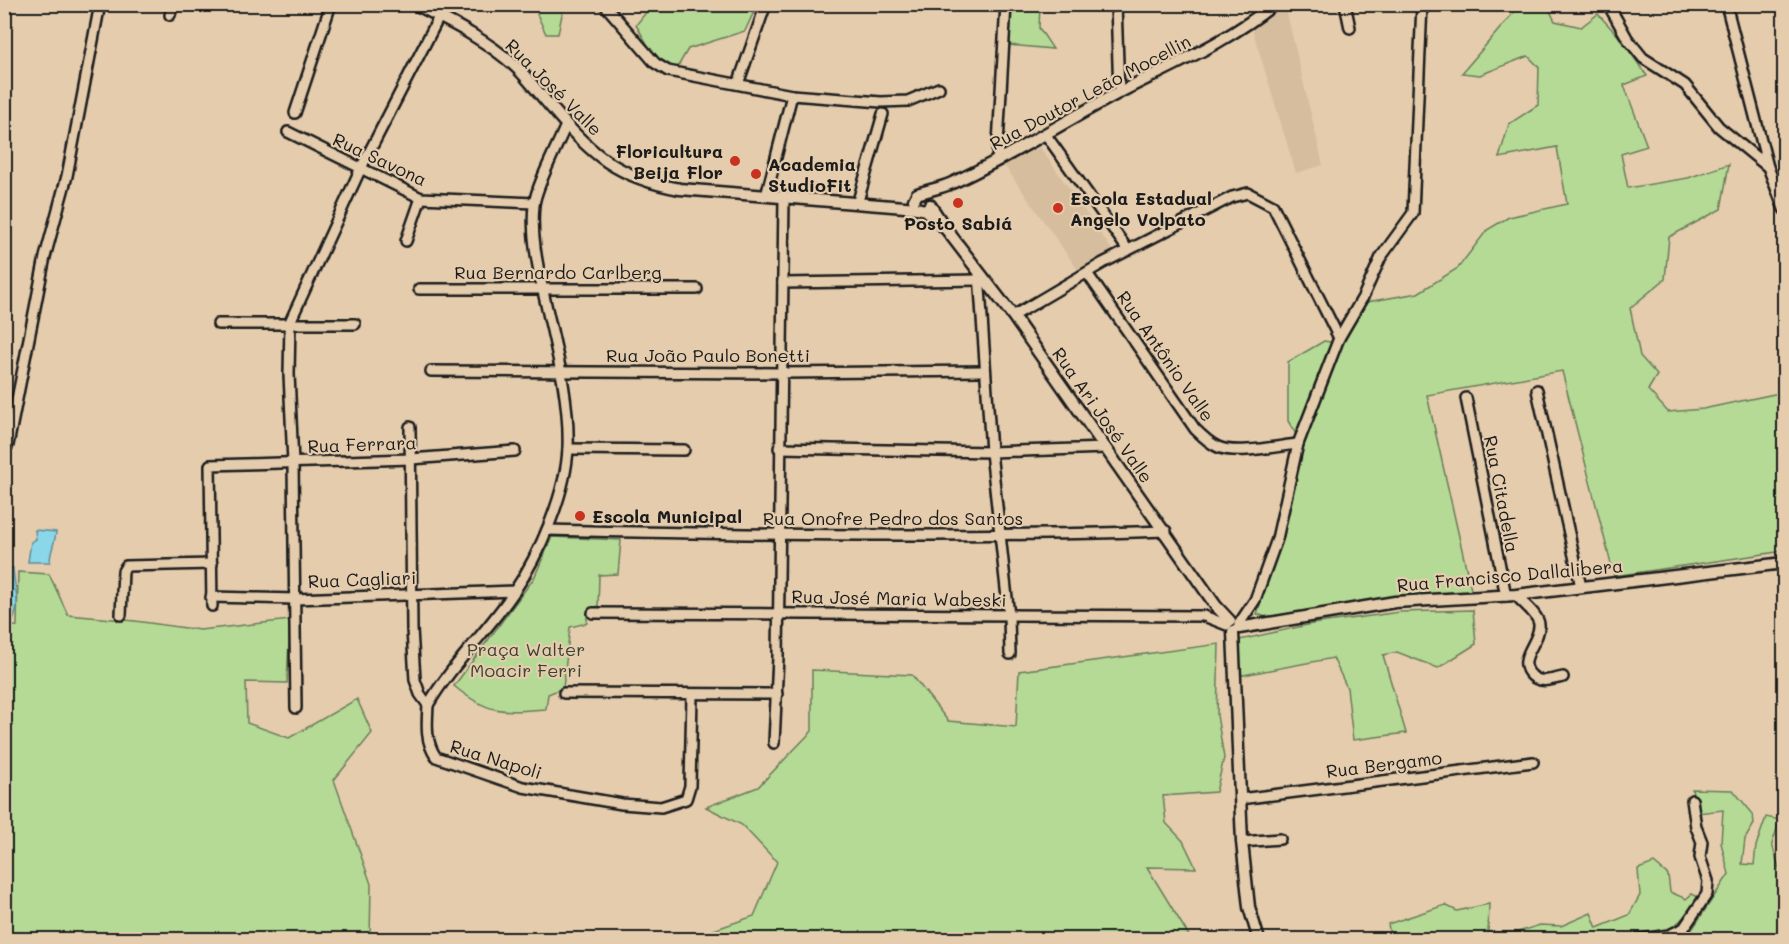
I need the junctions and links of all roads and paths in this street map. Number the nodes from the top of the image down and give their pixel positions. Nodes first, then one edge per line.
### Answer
1 (100, 4) edge
2 (173, 4) edge
3 (331, 4) edge
4 (415, 4) edge
5 (604, 4) edge
6 (766, 4) edge
7 (1006, 4) edge
8 (1116, 4) edge
9 (1274, 4) edge
10 (1345, 4) edge
11 (1422, 4) edge
12 (1608, 4) edge
13 (1726, 4) edge
14 (170, 15) dead end
15 (439, 17) junction
16 (1350, 28) dead end
17 (738, 84) junction
18 (939, 88) dead end
19 (1119, 93) junction
20 (792, 95) junction
21 (295, 113) dead end
22 (883, 114) dead end
23 (566, 125) junction
24 (288, 132) dead end
25 (1046, 135) junction
26 (997, 161) junction
27 (1768, 166) junction
28 (360, 170) junction
29 (766, 196) junction
30 (421, 198) junction
31 (784, 198) junction
32 (858, 201) junction
33 (923, 202) junction
34 (534, 203) junction
35 (1785, 209) edge
36 (406, 241) dead end
37 (1128, 250) junction
38 (1087, 273) junction
39 (979, 276) junction
40 (783, 283) junction
41 (543, 287) junction
42 (419, 289) dead end
43 (697, 289) dead end
44 (1013, 316) junction
45 (290, 322) junction
46 (218, 324) dead end
47 (354, 324) dead end
48 (1339, 338) junction
49 (431, 371) dead end
50 (561, 371) junction
51 (984, 371) junction
52 (782, 373) junction
53 (1537, 390) dead end
54 (1466, 398) dead end
55 (410, 427) dead end
56 (1298, 444) junction
57 (6, 445) edge
58 (779, 448) junction
59 (1106, 448) junction
60 (568, 449) junction
61 (684, 450) dead end
62 (515, 451) dead end
63 (991, 452) junction
64 (411, 459) junction
65 (293, 462) junction
66 (547, 530) junction
67 (1166, 531) junction
68 (780, 536) junction
69 (1001, 536) junction
70 (1785, 563) edge
71 (212, 564) junction
72 (1581, 587) junction
73 (514, 591) junction
74 (413, 593) junction
75 (1511, 595) junction
76 (295, 598) junction
77 (1216, 606) junction
78 (593, 613) dead end
79 (779, 613) junction
80 (121, 615) dead end
81 (1009, 616) junction
82 (1204, 616) junction
83 (1238, 625) junction
84 (1010, 654) dead end
85 (1563, 677) dead end
86 (564, 693) dead end
87 (777, 694) junction
88 (692, 695) junction
89 (428, 705) junction
90 (296, 708) dead end
91 (774, 743) dead end
92 (1533, 762) dead end
93 (1240, 800) junction
94 (1692, 800) dead end
95 (1280, 839) dead end
96 (1242, 842) junction
97 (1259, 939) edge
98 (1635, 939) edge

1 - 57 street
2 - 14 street
3 - 21 street
4 - 15 street, Rua José Valle
5 - 17 street
6 - 17 street
7 - 26 street
8 - 19 street
9 - 19 street, Rua Doutor Leão Mocellin
10 - 16 street
11 - 48 street
12 - 27 street
13 - 27 street
15 - 23 street, Rua José Valle
15 - 28 street
17 - 20 street
18 - 20 street
19 - 25 street, Rua Doutor Leão Mocellin
20 - 29 street
22 - 32 street
23 - 29 street, Rua José Valle
23 - 34 street
24 - 28 street, Rua Savona
25 - 26 street, Rua Doutor Leão Mocellin
25 - 37 street
26 - 33 street, Rua Doutor Leão Mocellin
27 - 35 street
28 - 30 street, Rua Savona
28 - 45 street
29 - 31 street, Rua José Valle
30 - 34 street, Rua Savona
30 - 36 street
31 - 32 street, Rua José Valle
31 - 40 street
32 - 33 street, Rua José Valle
33 - 39 street, Rua Ari José Valle
34 - 41 street
37 - 38 street
37 - 48 street
38 - 44 street
38 - 56 street, Rua Antônio Valle
39 - 40 street
39 - 44 street, Rua Ari José Valle
39 - 51 street
40 - 52 street
41 - 42 street, Rua Bernardo Carlberg
41 - 43 street, Rua Bernardo Carlberg
41 - 50 street
44 - 59 street, Rua Ari José Valle
45 - 46 street
45 - 47 street
45 - 65 street
48 - 56 street
49 - 50 street, Rua João Paulo Bonetti
50 - 52 street, Rua João Paulo Bonetti
50 - 60 street
51 - 52 street, Rua João Paulo Bonetti
51 - 63 street
52 - 58 street
53 - 72 street
54 - 75 street, Rua Citadella
55 - 64 street, Rua Napoli
56 - 83 street
58 - 63 street
58 - 68 street
59 - 63 street
59 - 67 street, Rua Ari José Valle
60 - 61 street
60 - 66 street
62 - 64 street, Rua Ferrara
63 - 69 street
64 - 65 street, Rua Ferrara
64 - 74 street, Rua Napoli
65 - 71 street, Rua Ferrara
65 - 76 street
66 - 68 street, Rua Onofre Pedro dos Santos
66 - 73 street
67 - 69 street, Rua Onofre Pedro dos Santos
67 - 77 street, Rua Ari José Valle
68 - 69 street, Rua Onofre Pedro dos Santos
68 - 79 street
69 - 81 street
70 - 72 street, Rua Francisco Dallalibera
71 - 76 street, Rua Cagliari
71 - 80 street
72 - 75 street, Rua Francisco Dallalibera
73 - 74 street, Rua Cagliari
73 - 89 street
74 - 76 street, Rua Cagliari
74 - 89 street, Rua Napoli
75 - 83 street, Rua Francisco Dallalibera
75 - 85 street
76 - 90 street
77 - 82 street
77 - 83 street, Rua Ari José Valle
78 - 79 street, Rua José Maria Wabeski
79 - 81 street, Rua José Maria Wabeski
79 - 87 street
81 - 82 street, Rua José Maria Wabeski
81 - 84 street
82 - 83 street, Rua José Maria Wabeski
83 - 93 street
86 - 88 street
87 - 88 street
87 - 91 street
88 - 89 street, Rua Napoli
92 - 93 street, Rua Bergamo
93 - 96 street
94 - 98 street
95 - 96 street
96 - 97 street

